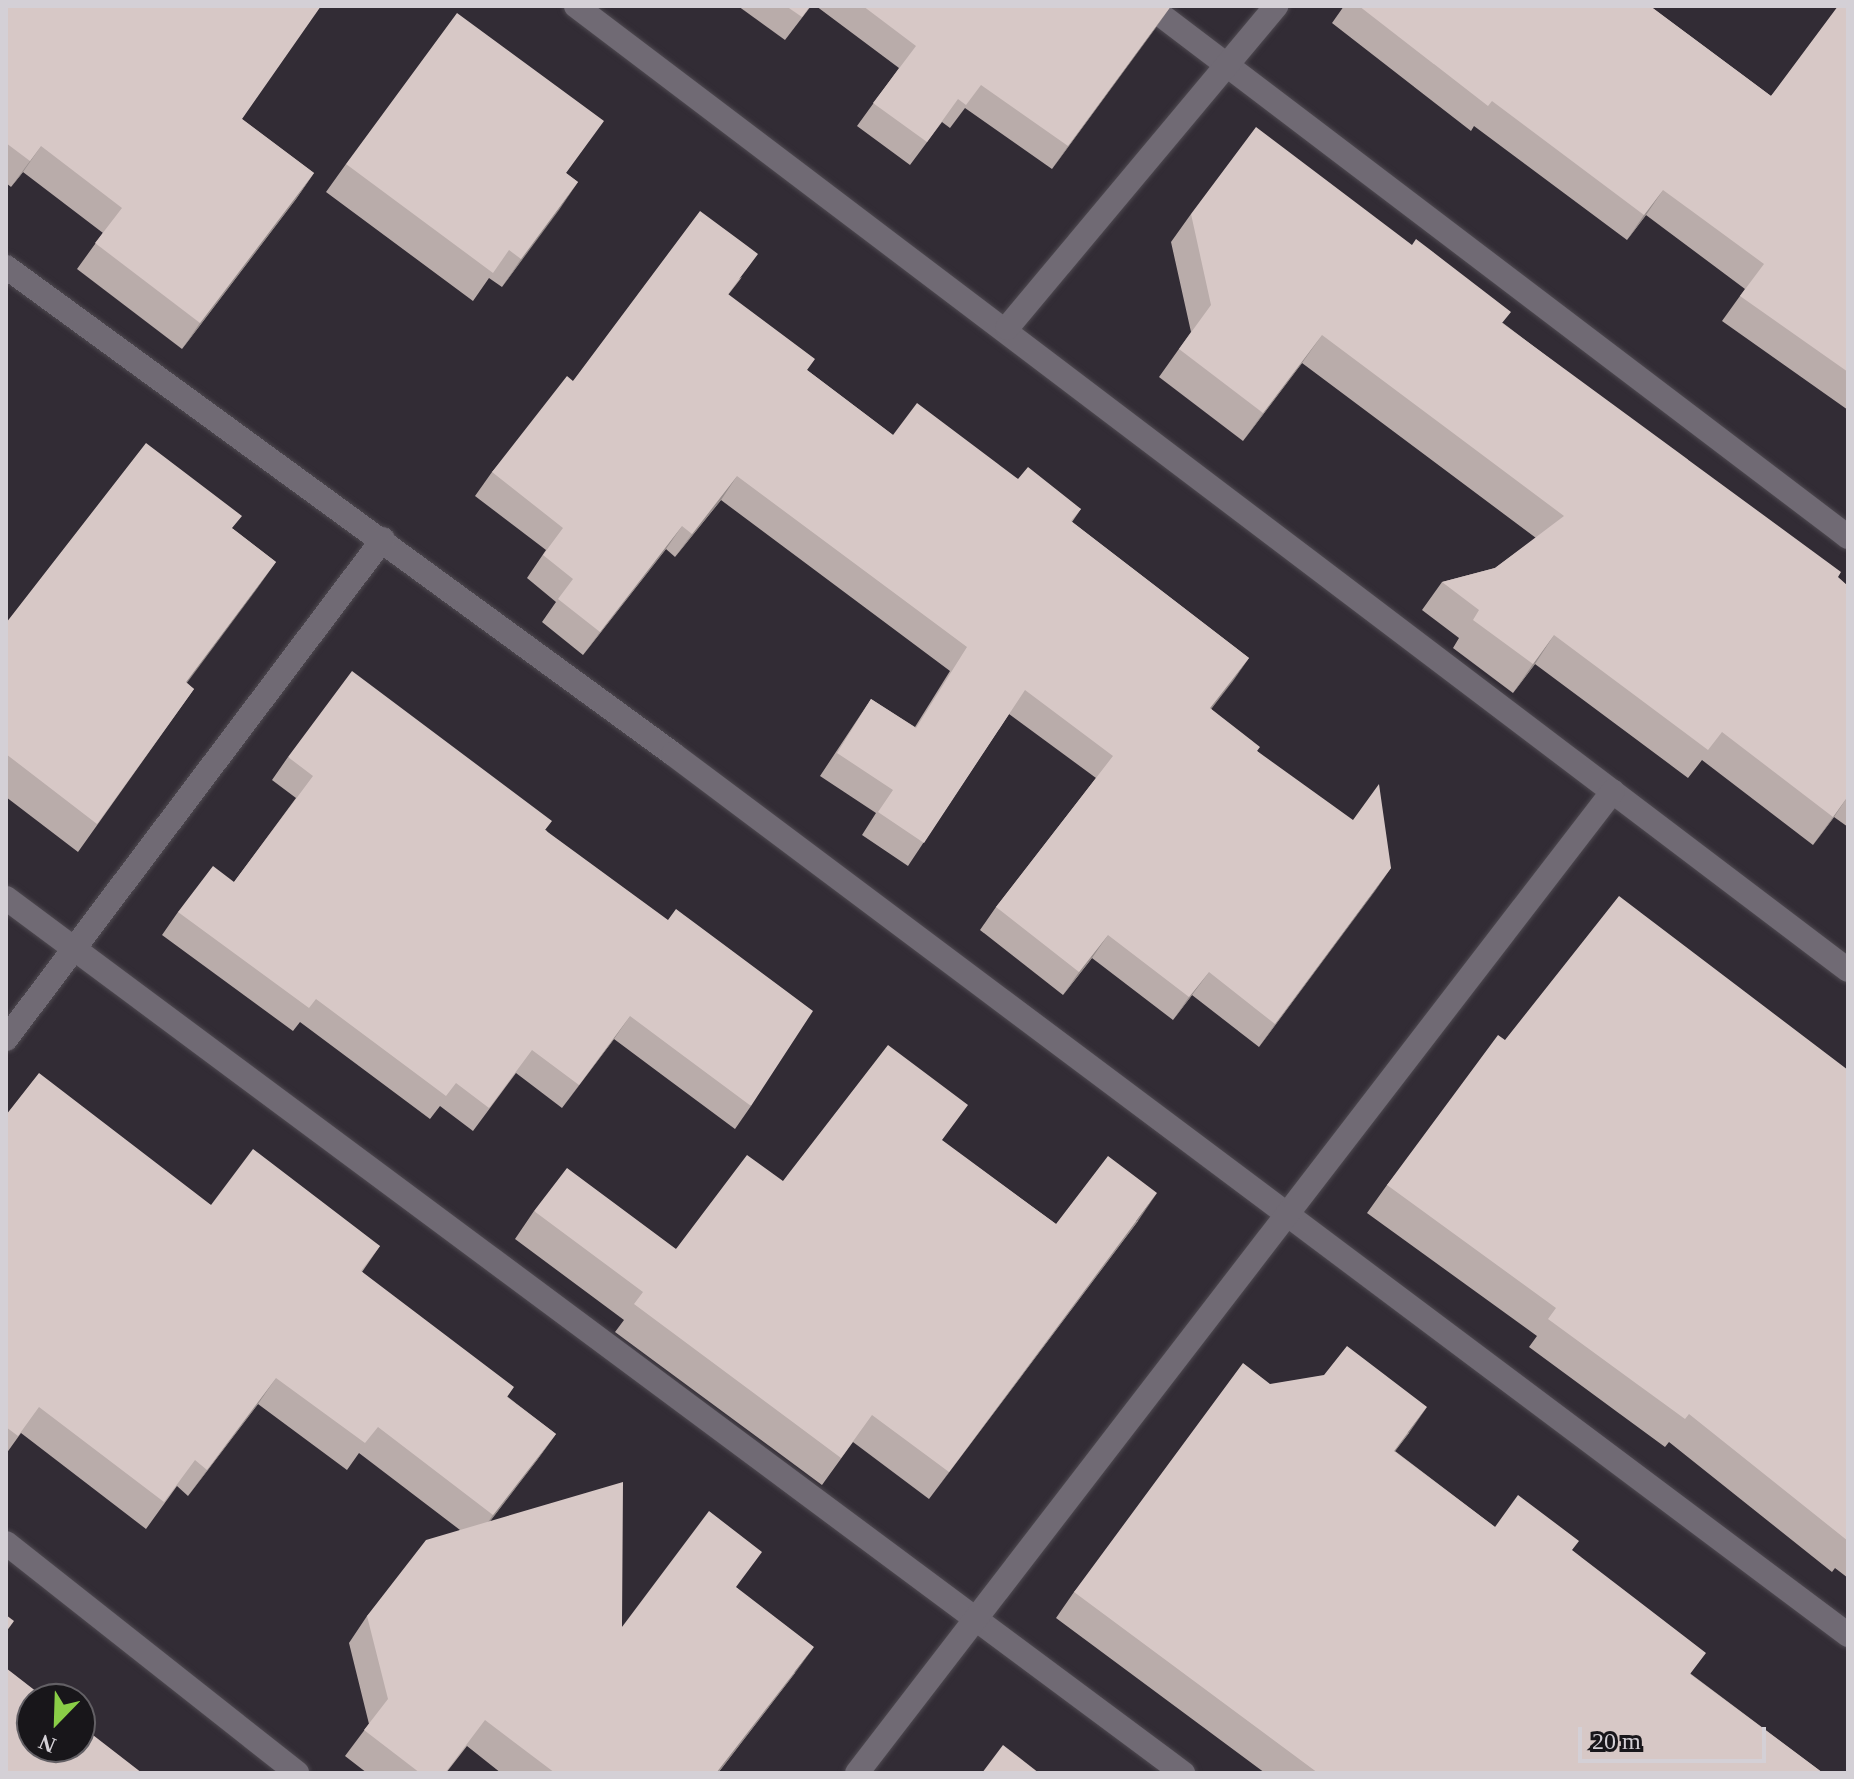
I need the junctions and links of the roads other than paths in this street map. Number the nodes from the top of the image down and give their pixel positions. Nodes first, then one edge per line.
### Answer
1 (576, 6) edge
2 (1149, 6) edge
3 (1276, 6) edge
4 (1230, 65) junction
5 (6, 267) edge
6 (1007, 328) junction
7 (1848, 537) edge
8 (383, 539) junction
9 (1613, 791) junction
10 (6, 898) edge
11 (76, 950) junction
12 (1848, 970) edge
13 (6, 1039) edge
14 (1291, 1213) junction
15 (6, 1543) edge
16 (977, 1618) junction
17 (1848, 1635) edge
18 (297, 1773) edge
19 (857, 1773) edge
20 (1183, 1773) edge

1 - 6 street
2 - 4 street
3 - 4 street
4 - 6 street
4 - 7 street
5 - 8 street
6 - 9 street
8 - 11 street
8 - 14 street
9 - 12 street
9 - 14 street
10 - 11 street
11 - 13 street
11 - 16 street
14 - 16 street
14 - 17 street
15 - 18 street
16 - 19 street
16 - 20 street

